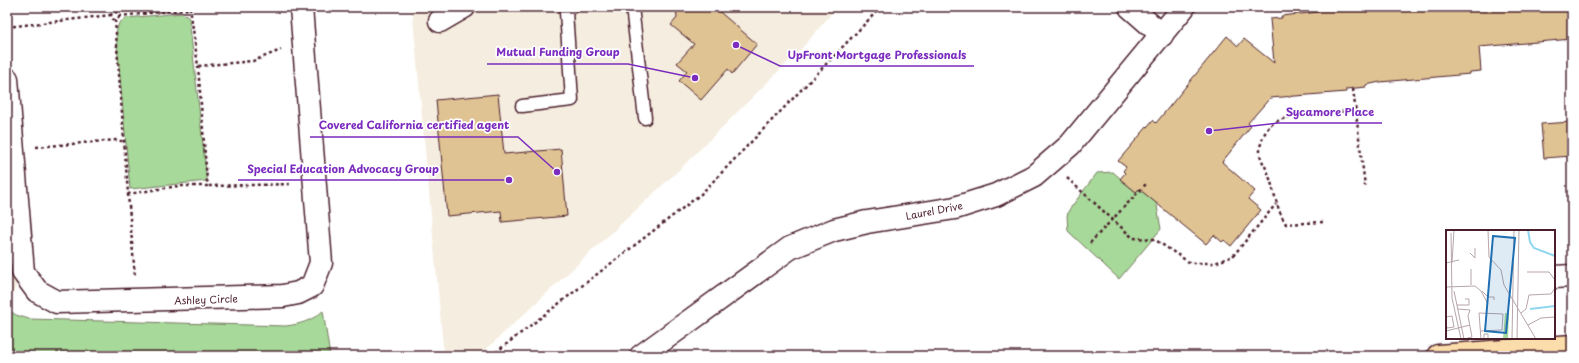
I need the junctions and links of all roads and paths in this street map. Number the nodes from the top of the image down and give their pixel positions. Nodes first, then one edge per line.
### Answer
1 (301, 7) edge
2 (464, 7) edge
3 (571, 7) edge
4 (632, 7) edge
5 (881, 7) edge
6 (1130, 7) edge
7 (1184, 7) edge
8 (190, 8) edge
9 (111, 15) junction
10 (119, 16) junction
11 (114, 20) junction
12 (440, 21) dead end
13 (7, 27) edge
14 (1162, 35) junction
15 (304, 40) junction
16 (198, 66) junction
17 (7, 79) edge
18 (1353, 89) dead end
19 (522, 106) dead end
20 (1357, 111) junction
21 (645, 118) dead end
22 (125, 142) junction
23 (13, 149) junction
24 (1066, 176) dead end
25 (315, 184) junction
26 (1146, 184) dead end
27 (210, 186) junction
28 (1365, 186) dead end
29 (128, 194) junction
30 (1276, 204) junction
31 (1114, 218) junction
32 (1323, 222) dead end
33 (1090, 243) dead end
34 (1572, 276) edge
35 (1555, 277) edge
36 (136, 301) junction
37 (1572, 346) edge
38 (490, 356) edge
39 (641, 356) edge
40 (1438, 356) edge

1 - 15 street, Ashley Circle
2 - 12 street
3 - 19 lane
4 - 21 lane
5 - 38 path
6 - 14 street
7 - 14 street, Laurel Drive
8 - 10 path
8 - 16 path
9 - 10 path
9 - 11 path
9 - 13 path
10 - 11 path
11 - 22 path
14 - 39 street, Laurel Drive
15 - 16 path
15 - 25 street, Ashley Circle
16 - 27 path
17 - 23 street, Ashley Circle
18 - 20 path
20 - 28 path
20 - 30 path
22 - 23 path
22 - 29 path
23 - 36 street, Ashley Circle
24 - 31 path
25 - 27 path
25 - 36 street, Ashley Circle
26 - 31 path
27 - 29 path
29 - 36 path
30 - 31 path
30 - 32 path
31 - 33 path
34 - 35 street
37 - 40 highway

